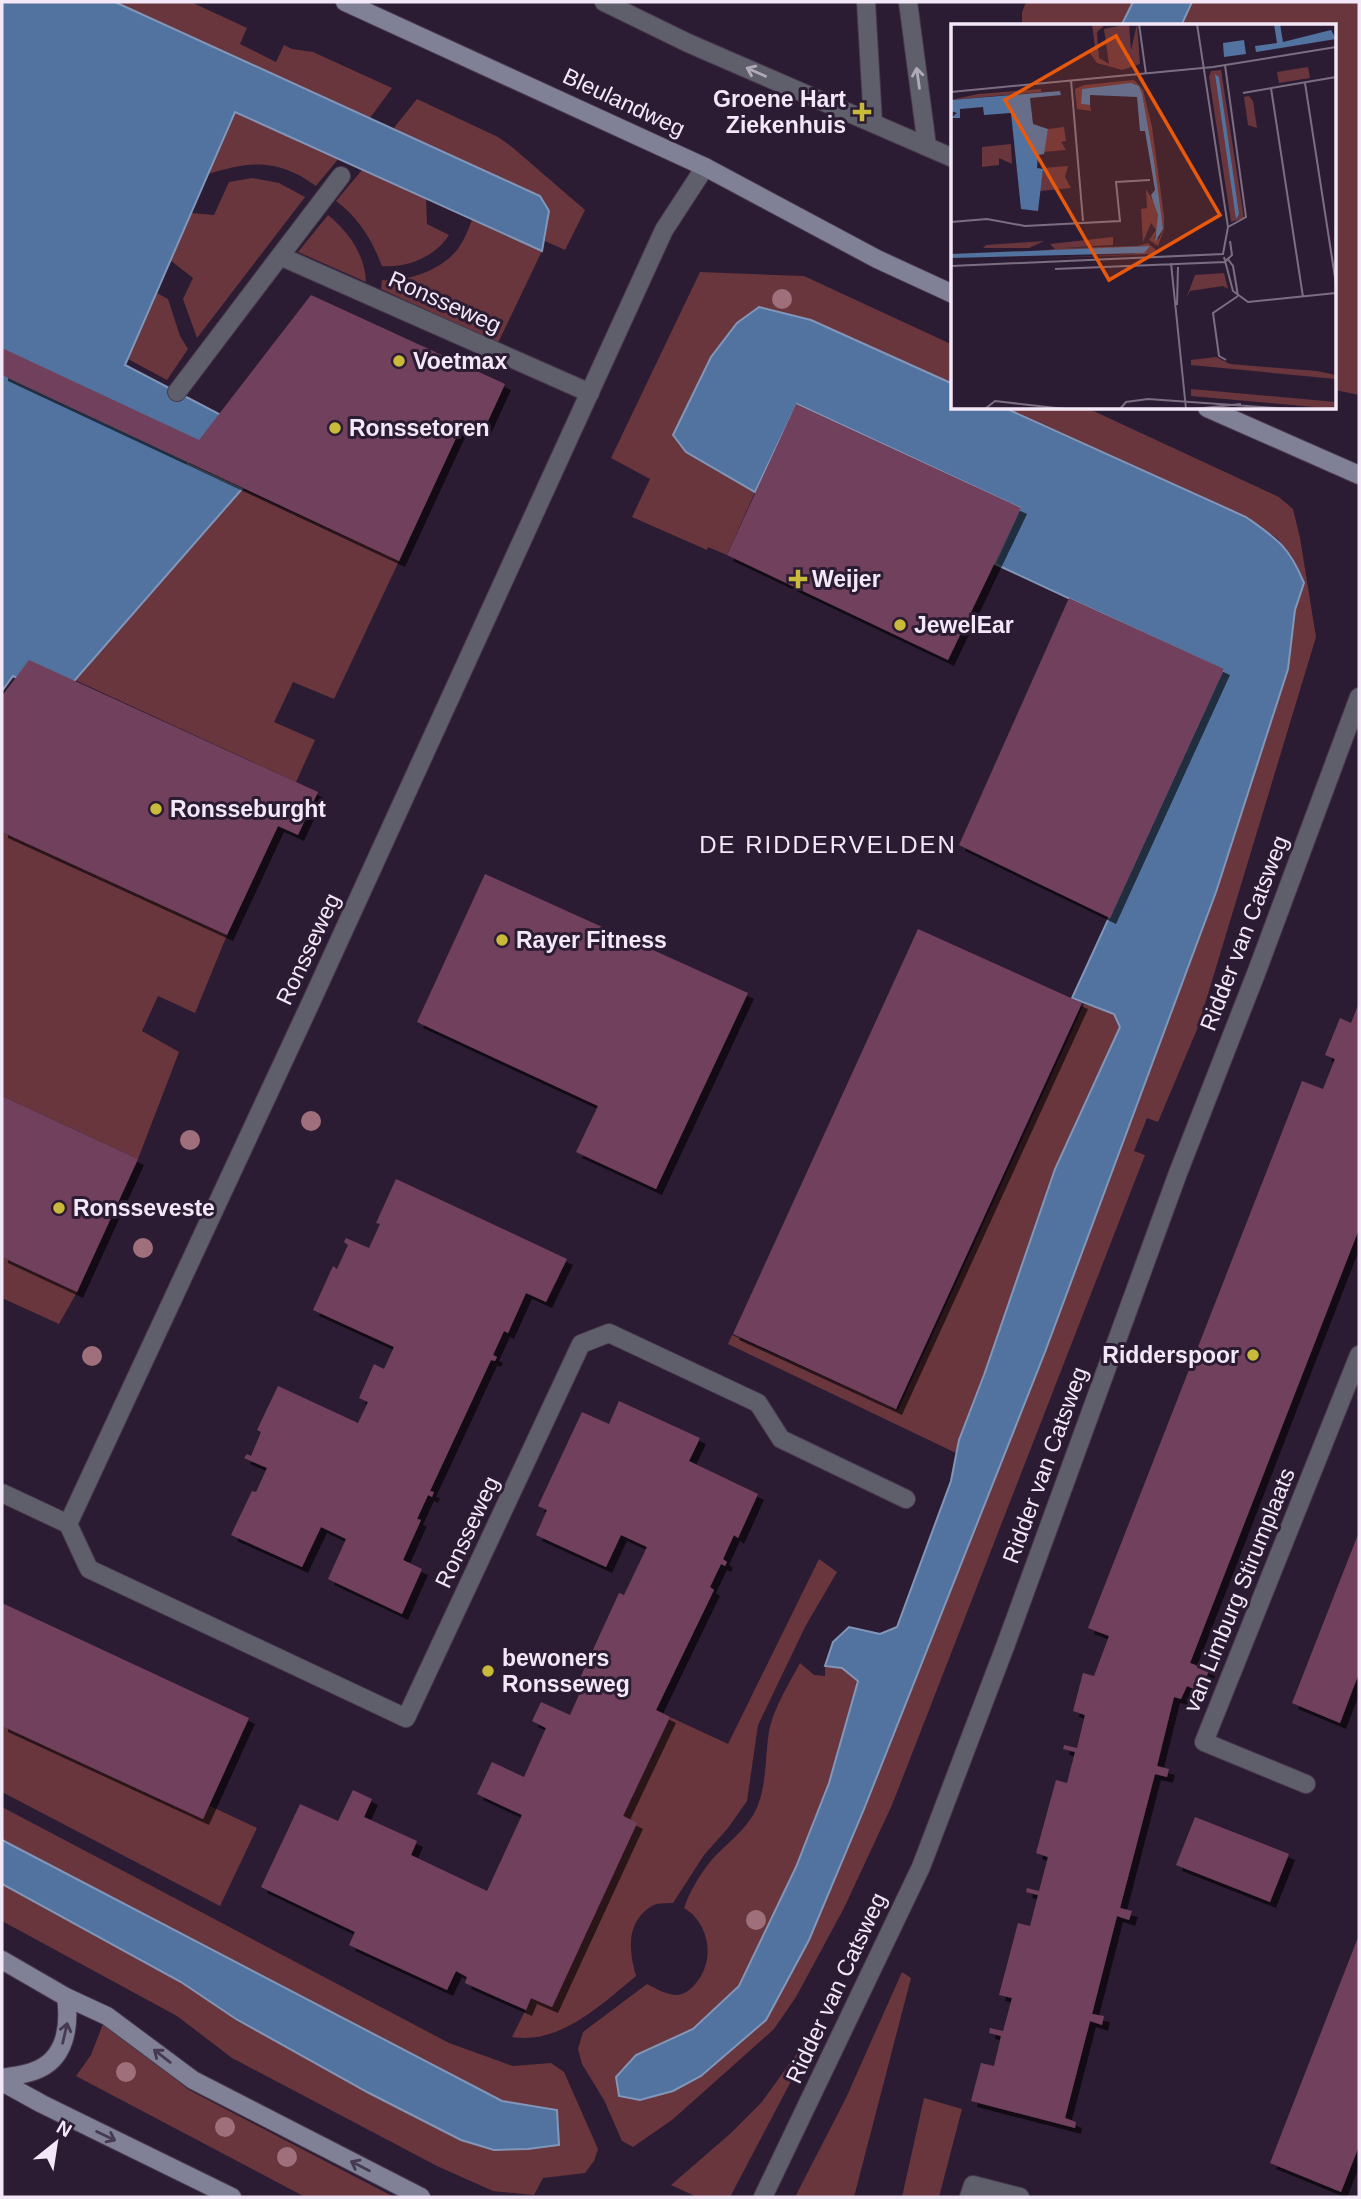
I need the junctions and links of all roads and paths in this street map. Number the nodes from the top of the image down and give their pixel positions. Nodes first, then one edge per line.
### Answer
1 (345, 2) edge
2 (604, 2) edge
3 (866, 2) edge
4 (908, 2) edge
5 (873, 123) junction
6 (927, 146) junction
7 (951, 157) edge
8 (705, 167) junction
9 (341, 176) dead end
10 (280, 256) junction
11 (951, 293) edge
12 (177, 392) dead end
13 (590, 393) junction
14 (1212, 410) edge
15 (1359, 475) edge
16 (1359, 697) edge
17 (1359, 1354) edge
18 (2, 1493) edge
19 (906, 1499) dead end
20 (68, 1524) junction
21 (1306, 1784) dead end
22 (2, 1961) edge
23 (66, 1997) junction
24 (2, 2080) edge
25 (232, 2197) edge
26 (421, 2197) edge
27 (763, 2197) edge
28 (969, 2197) edge
29 (1020, 2197) edge

1 - 8 main road, Bleulandweg
5 -> 2 street
3 - 5 street
6 -> 4 street
5 - 6 street
6 - 7 street
8 - 11 main road, Bleulandweg
8 - 13 street, Ronsseweg
9 - 10 street
10 - 12 street
10 - 13 street, Ronsseweg
13 - 20 street, Ronsseweg
14 - 15 main road
16 - 27 street, Ridder van Catsweg
17 - 21 street, van Limburg Stirumplaats
18 - 20 street
19 - 20 street, Ronsseweg
22 - 23 main road
24 -> 23 main road
26 -> 23 main road
24 -> 25 main road
28 - 29 street

